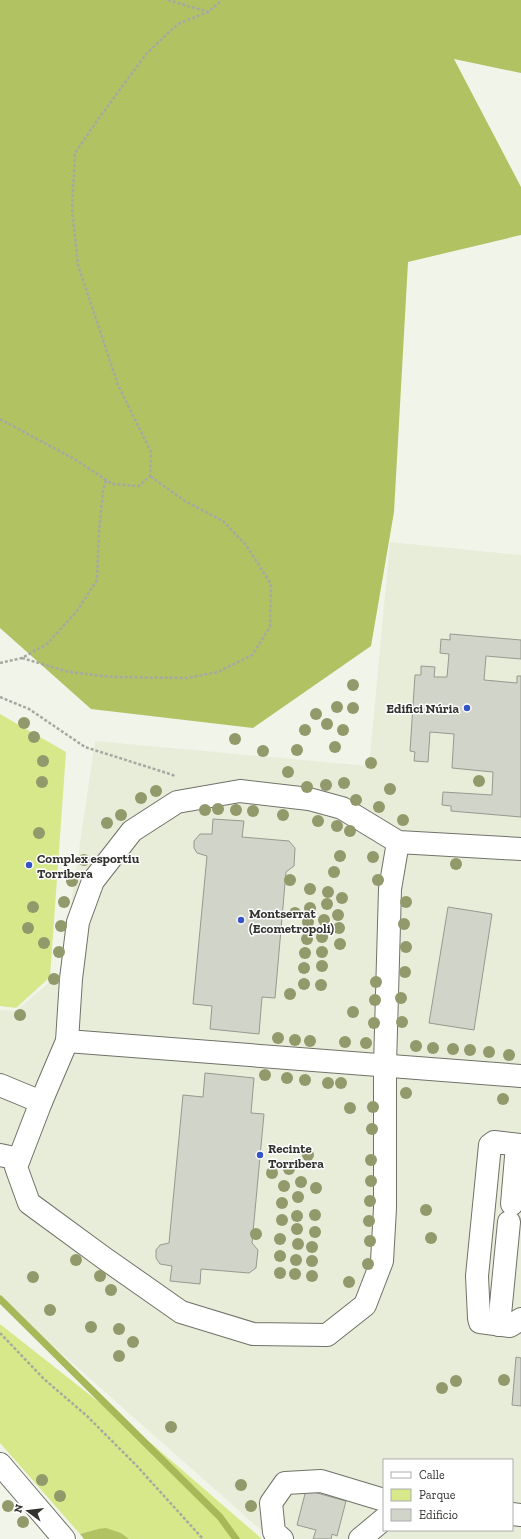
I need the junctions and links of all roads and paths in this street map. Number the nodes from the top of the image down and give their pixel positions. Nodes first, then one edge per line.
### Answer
1 (168, 0) edge
2 (222, 0) edge
3 (208, 12) junction
4 (0, 419) edge
5 (150, 476) junction
6 (106, 480) junction
7 (22, 658) junction
8 (0, 663) edge
9 (0, 697) edge
10 (201, 798) junction
11 (398, 842) junction
12 (521, 849) edge
13 (67, 1041) junction
14 (386, 1065) junction
15 (521, 1076) edge
16 (0, 1086) edge
17 (41, 1102) junction
18 (519, 1145) edge
19 (10, 1157) edge
20 (487, 1177) junction
21 (518, 1179) edge
22 (508, 1213) edge
23 (478, 1259) junction
24 (513, 1262) edge
25 (477, 1287) junction
26 (512, 1291) edge
27 (521, 1319) edge
28 (499, 1325) junction
29 (0, 1333) edge
30 (0, 1464) edge
31 (383, 1500) edge
32 (383, 1520) edge
33 (64, 1539) edge
34 (203, 1539) edge
35 (282, 1539) edge
36 (360, 1539) edge

1 - 3 path
2 - 3 path
3 - 5 path
4 - 6 path
5 - 6 path
5 - 7 path
6 - 7 path
7 - 8 path
9 - 10 path
10 - 11 street
10 - 13 street
11 - 12 street
11 - 14 street
13 - 14 street
13 - 17 street
14 - 15 street
14 - 19 street
16 - 17 street
17 - 19 street
18 - 20 street
18 - 21 street
20 - 21 street
20 - 22 street
21 - 22 street
22 - 23 street
22 - 24 street
23 - 24 street
23 - 25 street
24 - 26 street
25 - 26 street
25 - 28 street
26 - 28 street
27 - 28 street
29 - 34 path
30 - 33 street
31 - 35 street
32 - 36 street

